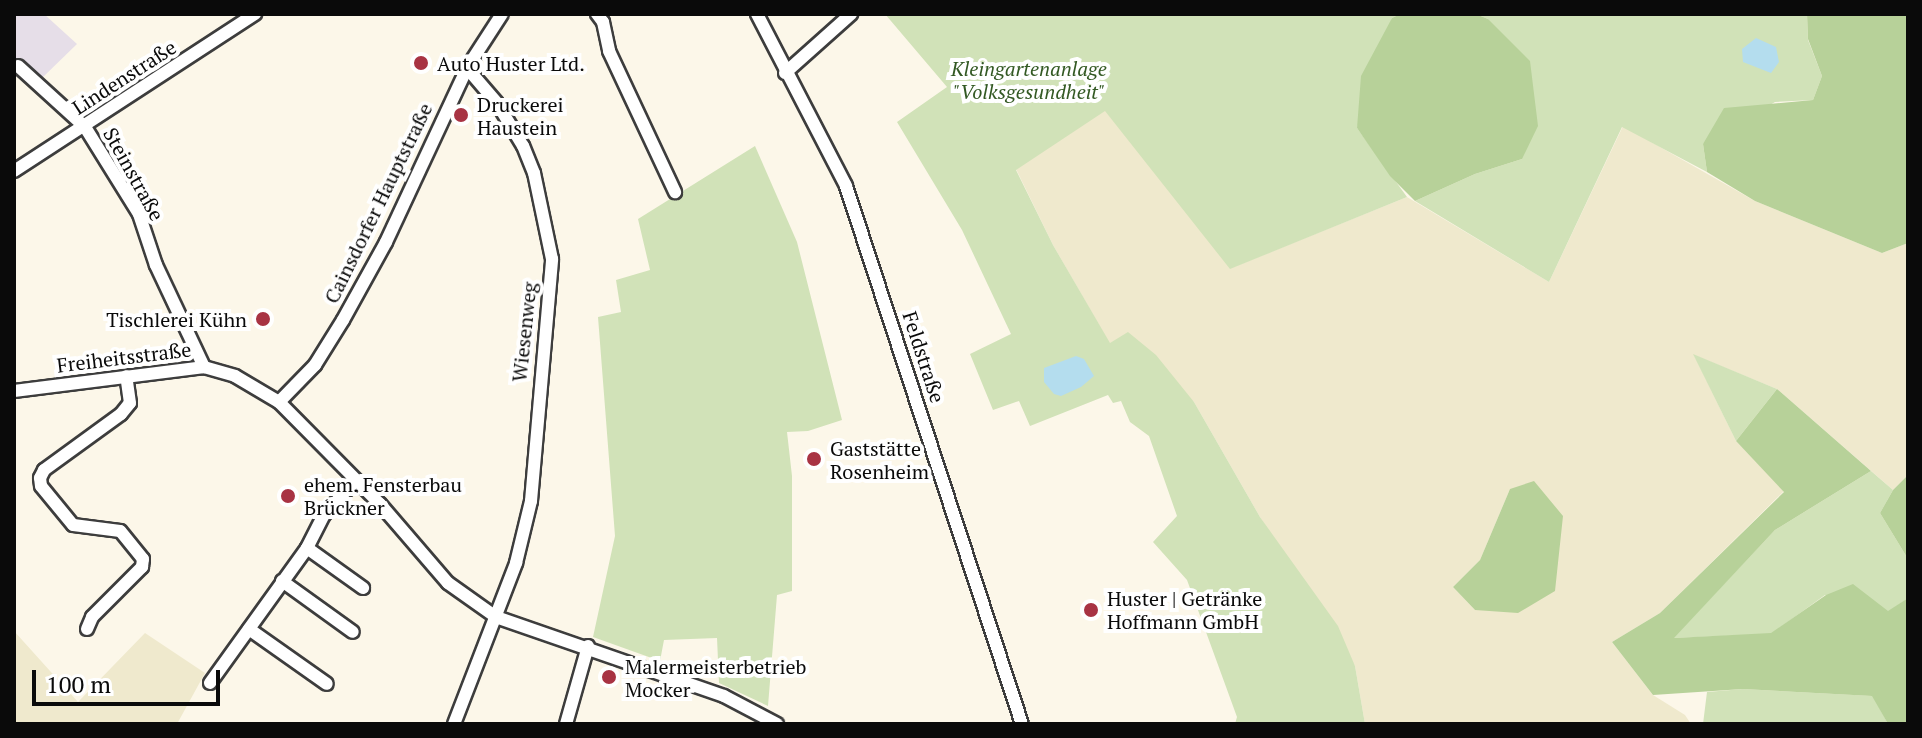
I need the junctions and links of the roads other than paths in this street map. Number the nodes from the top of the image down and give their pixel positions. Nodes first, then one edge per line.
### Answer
1 (255, 14) edge
2 (502, 14) edge
3 (597, 14) edge
4 (851, 14) edge
5 (758, 16) edge
6 (18, 66) dead end
7 (467, 68) junction
8 (785, 73) junction
9 (85, 127) junction
10 (14, 171) edge
11 (675, 192) dead end
12 (204, 367) junction
13 (126, 376) junction
14 (14, 391) edge
15 (279, 402) junction
16 (355, 481) junction
17 (307, 548) junction
18 (282, 581) junction
19 (363, 588) dead end
20 (496, 617) junction
21 (87, 629) dead end
22 (249, 629) junction
23 (353, 632) dead end
24 (588, 646) junction
25 (210, 683) dead end
26 (327, 684) dead end
27 (454, 724) edge
28 (566, 724) edge
29 (777, 724) edge
30 (1022, 724) edge

1 - 9 street, Lindenstraße
2 - 7 street, Cainsdorfer Hauptstraße
3 - 11 street
4 - 8 street
5 - 8 street, Feldstraße
6 - 9 street, Steinstraße
7 - 15 street, Cainsdorfer Hauptstraße
7 - 20 street, Wiesenweg
8 - 30 street, Feldstraße
9 - 10 street, Lindenstraße
9 - 12 street, Steinstraße
12 - 13 street, Freiheitsstraße
12 - 15 street, Freiheitsstraße
13 - 14 street, Freiheitsstraße
13 - 21 street
15 - 16 street, Freiheitsstraße
16 - 17 street
16 - 20 street, Freiheitsstraße
17 - 18 street
17 - 19 street
18 - 22 street
18 - 23 street
20 - 24 street, Freiheitsstraße
20 - 27 street, Wiesenweg
22 - 25 street
22 - 26 street
24 - 28 street
24 - 29 street, Freiheitsstraße

